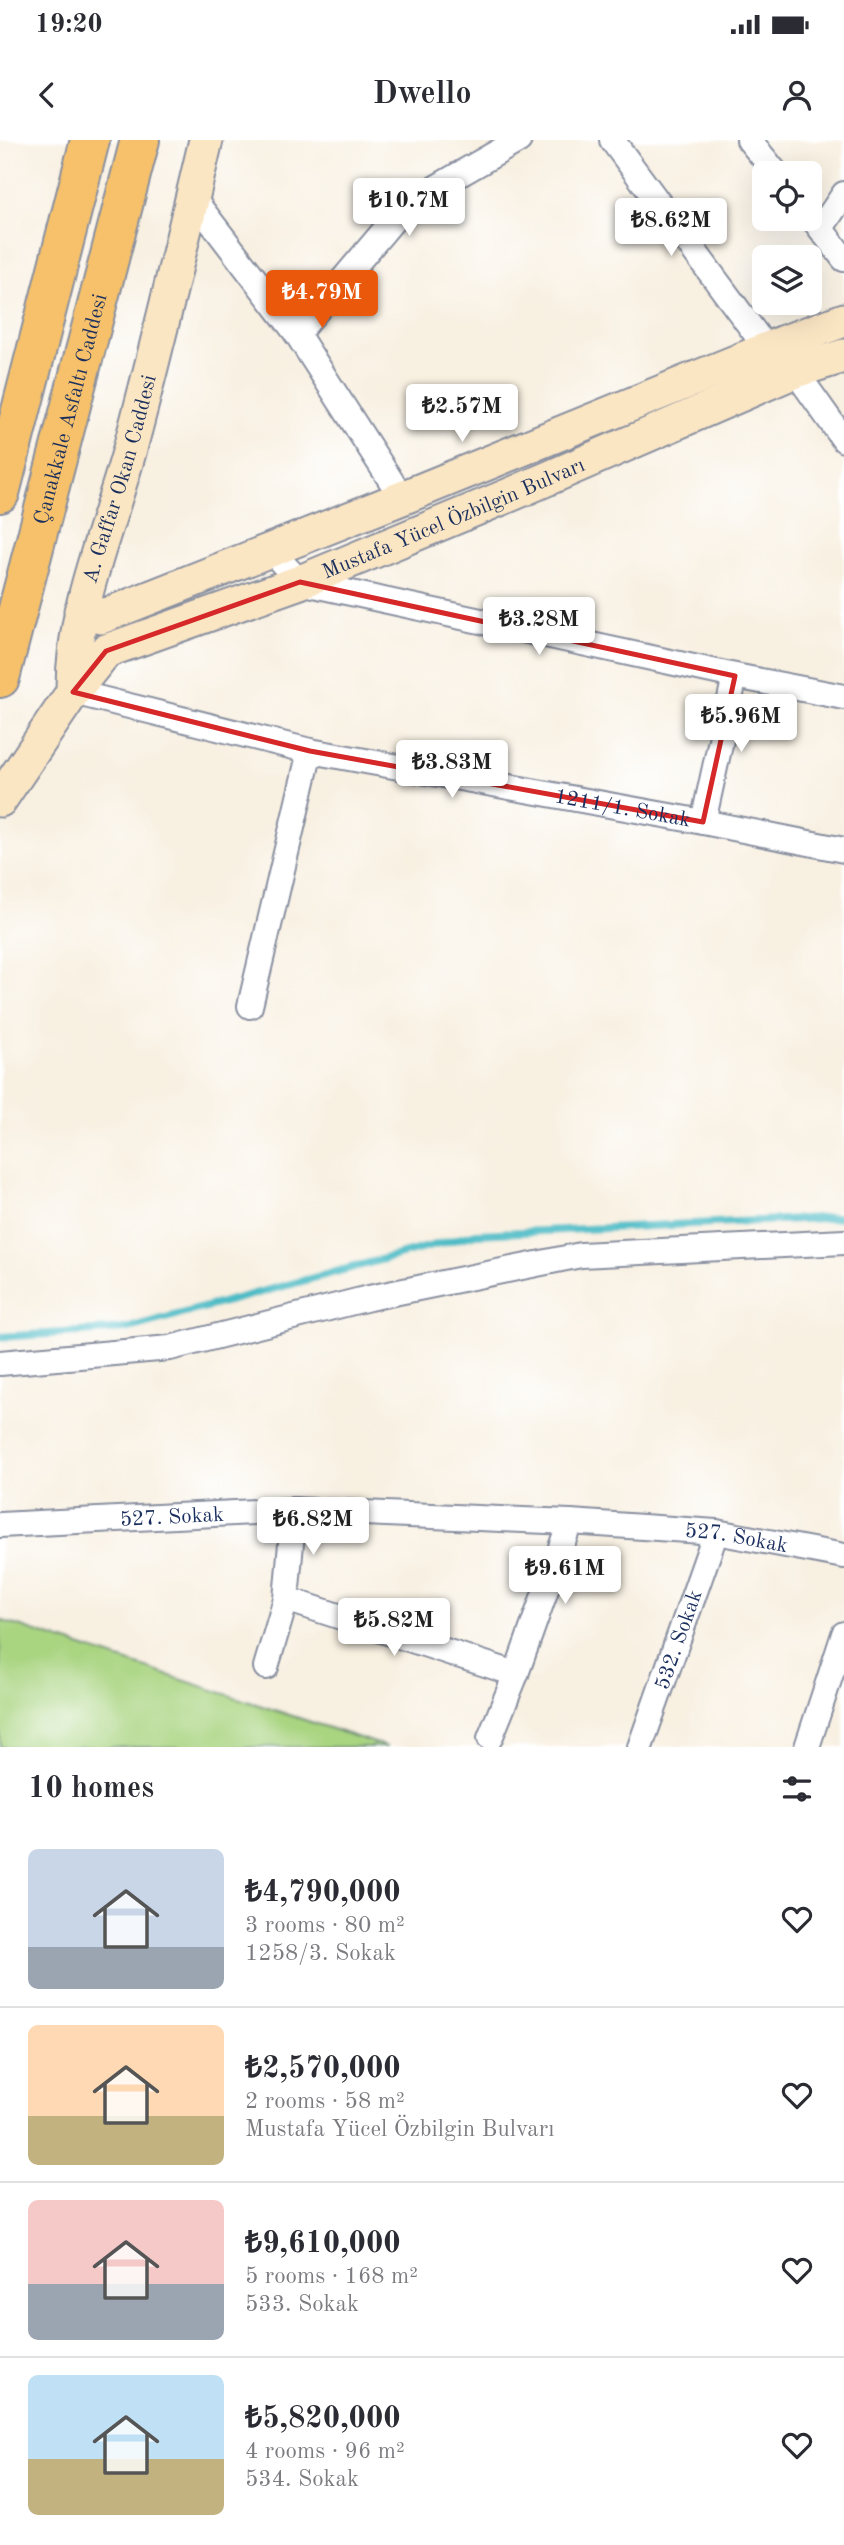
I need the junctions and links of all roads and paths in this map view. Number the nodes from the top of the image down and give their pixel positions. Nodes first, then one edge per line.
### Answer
1 (90, 140) edge
2 (140, 140) edge
3 (206, 140) edge
4 (519, 140) edge
5 (612, 140) edge
6 (749, 140) edge
7 (766, 161) edge
8 (844, 194) edge
9 (192, 197) junction
10 (822, 215) edge
11 (822, 229) edge
12 (844, 259) edge
13 (844, 320) edge
14 (297, 334) junction
15 (783, 354) junction
16 (844, 356) edge
17 (844, 440) edge
18 (0, 493) edge
19 (402, 498) junction
20 (271, 551) junction
21 (300, 582) junction
22 (91, 614) junction
23 (106, 651) junction
24 (735, 676) junction
25 (0, 678) edge
26 (73, 692) junction
27 (844, 696) edge
28 (310, 751) junction
29 (0, 800) edge
30 (703, 822) junction
31 (844, 850) edge
32 (250, 1006) dead end
33 (844, 1242) edge
34 (0, 1363) edge
35 (294, 1510) junction
36 (570, 1522) junction
37 (0, 1525) edge
38 (716, 1532) junction
39 (844, 1556) edge
40 (286, 1599) junction
41 (844, 1634) edge
42 (266, 1667) dead end
43 (516, 1674) junction
44 (490, 1738) dead end
45 (640, 1747) edge
46 (807, 1747) edge

1 - 18 highway
2 - 25 highway, Çanakkale Asfaltı Caddesi
3 - 9 street, A. Gaffar Okan Caddesi
4 - 14 street
5 - 15 street
6 - 7 street
8 - 10 street
9 - 14 street
9 - 22 street, A. Gaffar Okan Caddesi
11 - 12 street
13 - 15 street, Mustafa Yücel Özbilgin Bulvarı
14 - 19 street
15 - 16 street, Mustafa Yücel Özbilgin Bulvarı
15 - 17 street
15 - 19 street, Mustafa Yücel Özbilgin Bulvarı
15 - 21 street, Mustafa Yücel Özbilgin Bulvarı
19 - 20 street, Mustafa Yücel Özbilgin Bulvarı
20 - 21 street
20 - 22 street, Mustafa Yücel Özbilgin Bulvarı
21 - 23 street, Mustafa Yücel Özbilgin Bulvarı
21 - 24 street
22 - 23 street
22 - 26 street, A. Gaffar Okan Caddesi
23 - 26 street
24 - 27 street
24 - 30 street
26 - 28 street, 1211/1. Sokak
26 - 29 street
28 - 30 street, 1211/1. Sokak
28 - 32 street
30 - 31 street, 1211/1. Sokak
33 - 34 street
35 - 36 street, 527. Sokak
35 - 37 street, 527. Sokak
35 - 40 street
36 - 38 street, 527. Sokak
36 - 43 street
38 - 39 street, 527. Sokak
38 - 45 street, 532. Sokak
40 - 42 street
40 - 43 street
41 - 46 street
43 - 44 street

